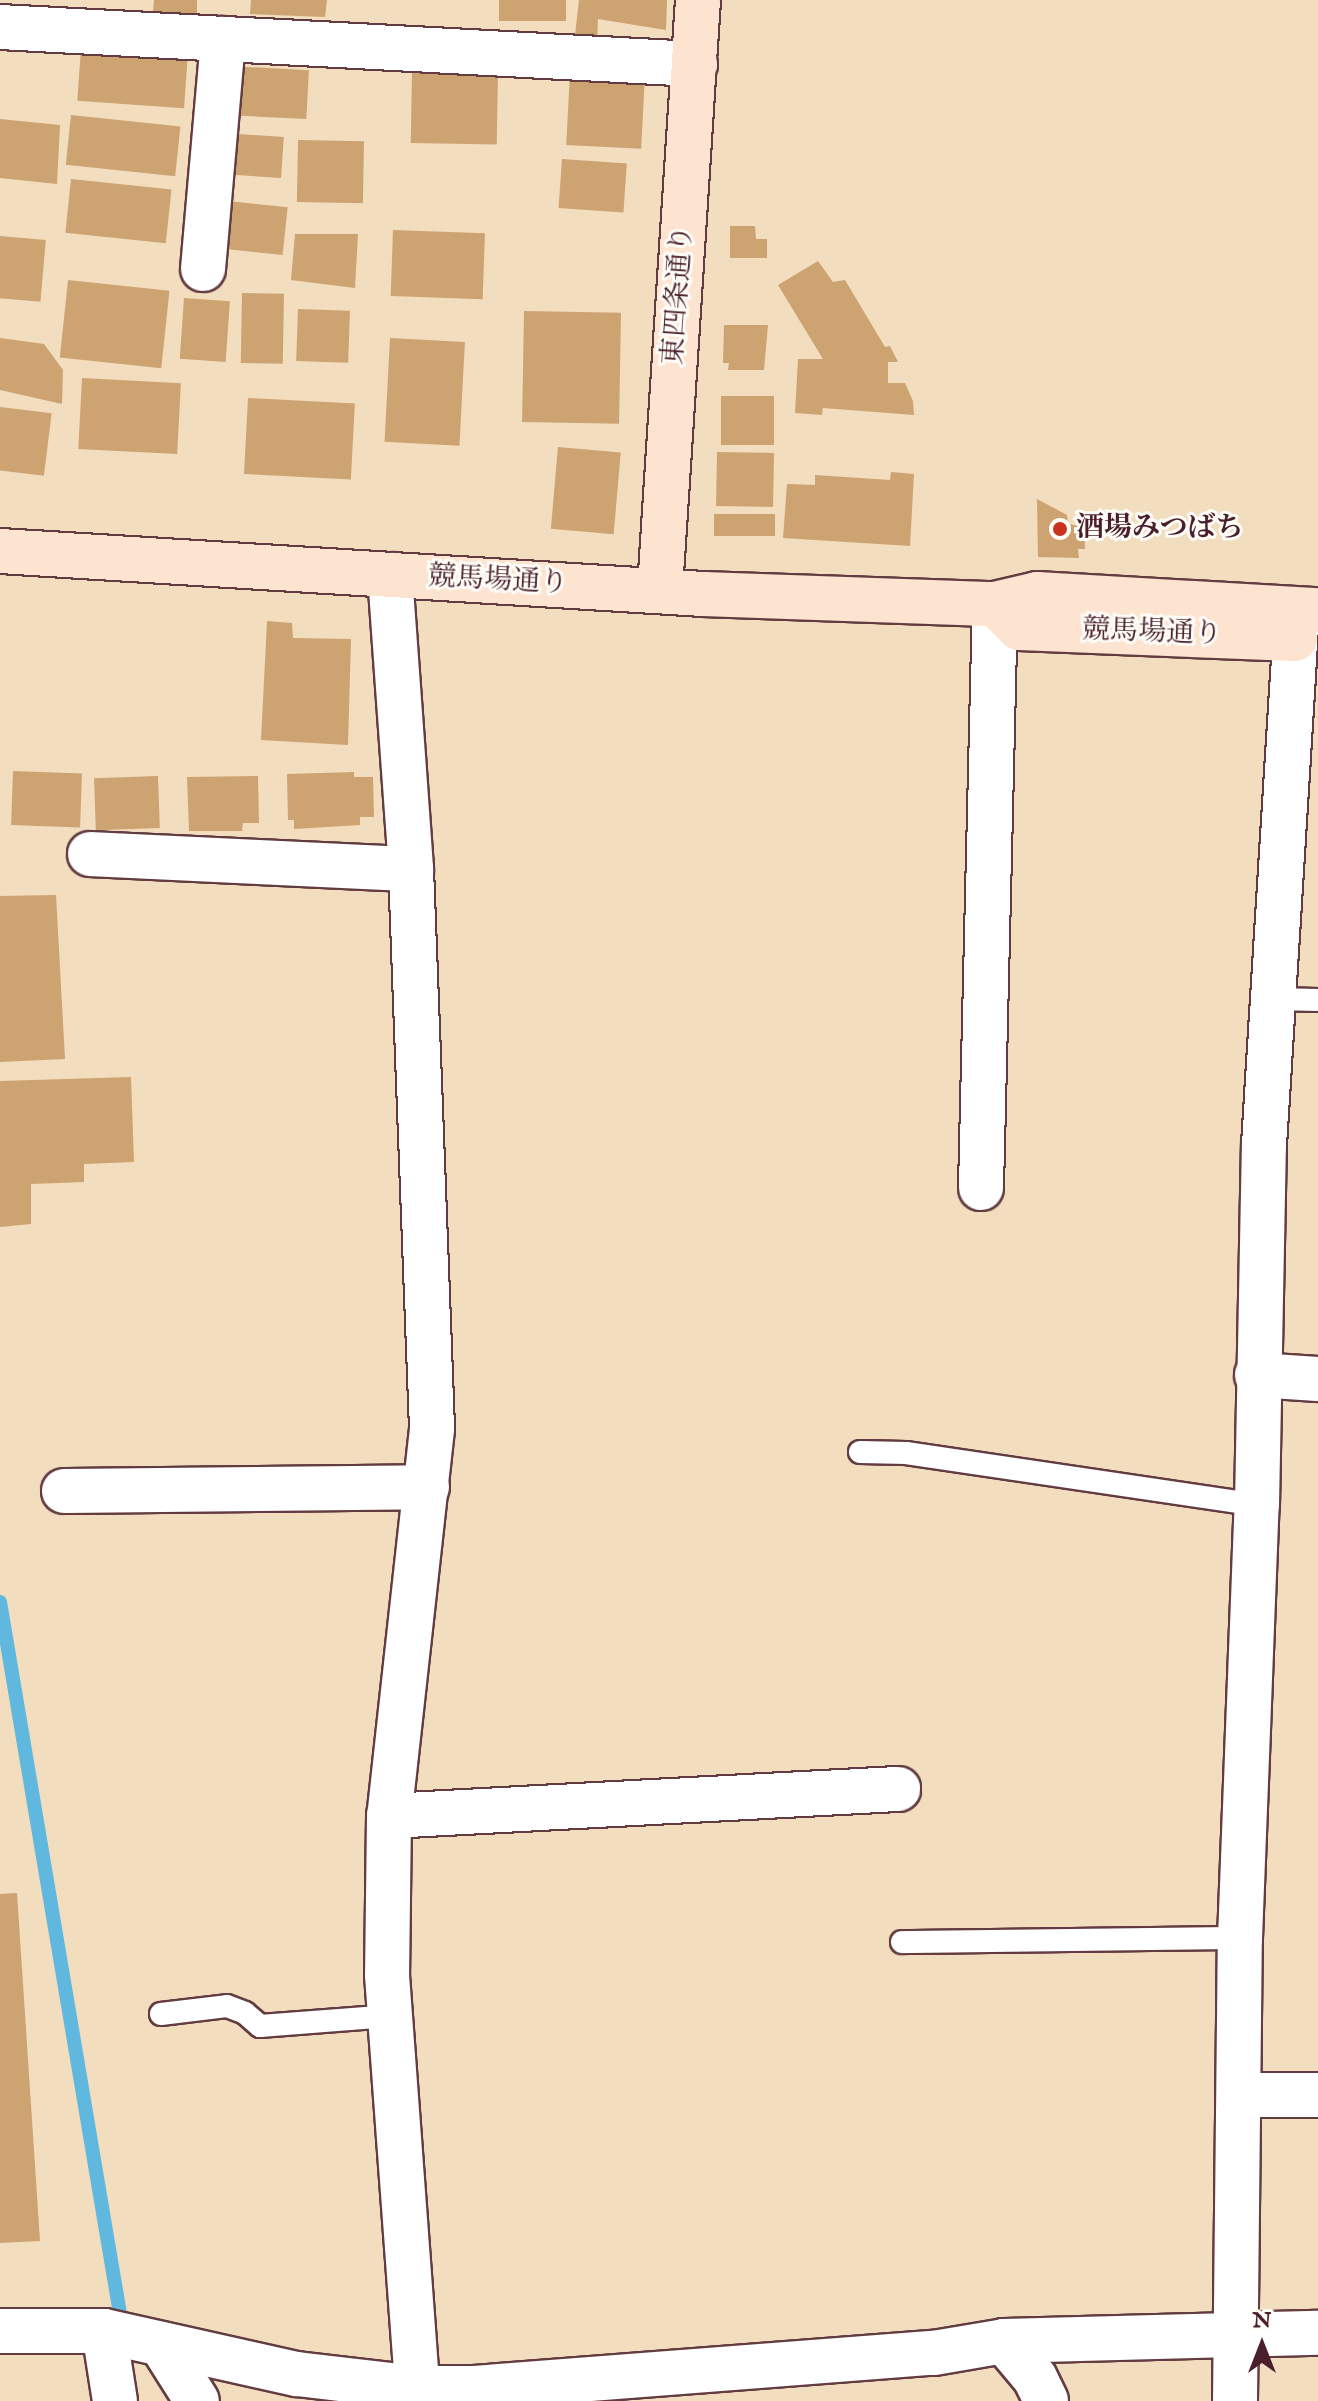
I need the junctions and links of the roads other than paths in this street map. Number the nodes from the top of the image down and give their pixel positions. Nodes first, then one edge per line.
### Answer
1 (698, 0) edge
2 (0, 27) edge
3 (223, 39) junction
4 (695, 64) junction
5 (203, 269) dead end
6 (0, 551) edge
7 (390, 575) junction
8 (660, 589) junction
9 (995, 604) junction
10 (1307, 625) edge
11 (90, 854) dead end
12 (411, 869) junction
13 (1274, 999) junction
14 (1318, 1000) edge
15 (981, 1188) dead end
16 (1257, 1375) junction
17 (1318, 1379) edge
18 (860, 1452) dead end
19 (427, 1487) junction
20 (64, 1491) dead end
21 (1257, 1505) junction
22 (898, 1789) dead end
23 (389, 1816) junction
24 (1240, 1938) junction
25 (902, 1942) dead end
26 (161, 2014) dead end
27 (389, 2016) junction
28 (1239, 2095) junction
29 (1318, 2095) edge
30 (0, 2331) edge
31 (104, 2331) junction
32 (1318, 2333) edge
33 (1235, 2336) junction
34 (1004, 2341) junction
35 (161, 2344) junction
36 (417, 2388) junction
37 (561, 2391) edge
38 (115, 2401) edge
39 (197, 2401) edge
40 (1046, 2401) edge
41 (1235, 2401) edge

1 - 4 street, 東四条通り
2 - 3 street
3 - 4 street
3 - 5 street
4 - 8 street, 東四条通り
6 - 7 street, 競馬場通り
7 - 8 street, 競馬場通り
7 - 12 street
8 - 9 street, 競馬場通り
9 - 10 street, 競馬場通り
9 - 15 street
10 - 13 street
11 - 12 street
12 - 19 street
13 - 14 lane
13 - 16 street
16 - 17 street
16 - 21 street
18 - 21 lane
19 - 20 street
19 - 23 street
21 - 24 street
22 - 23 street
23 - 27 street
24 - 25 lane
24 - 28 street
26 - 27 lane
27 - 36 street
28 - 29 street
28 - 33 street
30 - 31 street
31 - 35 street
31 - 38 street
32 - 33 street
33 - 34 street
33 - 41 street
34 - 37 street
34 - 40 street
35 - 36 street
35 - 39 street
36 - 37 street

